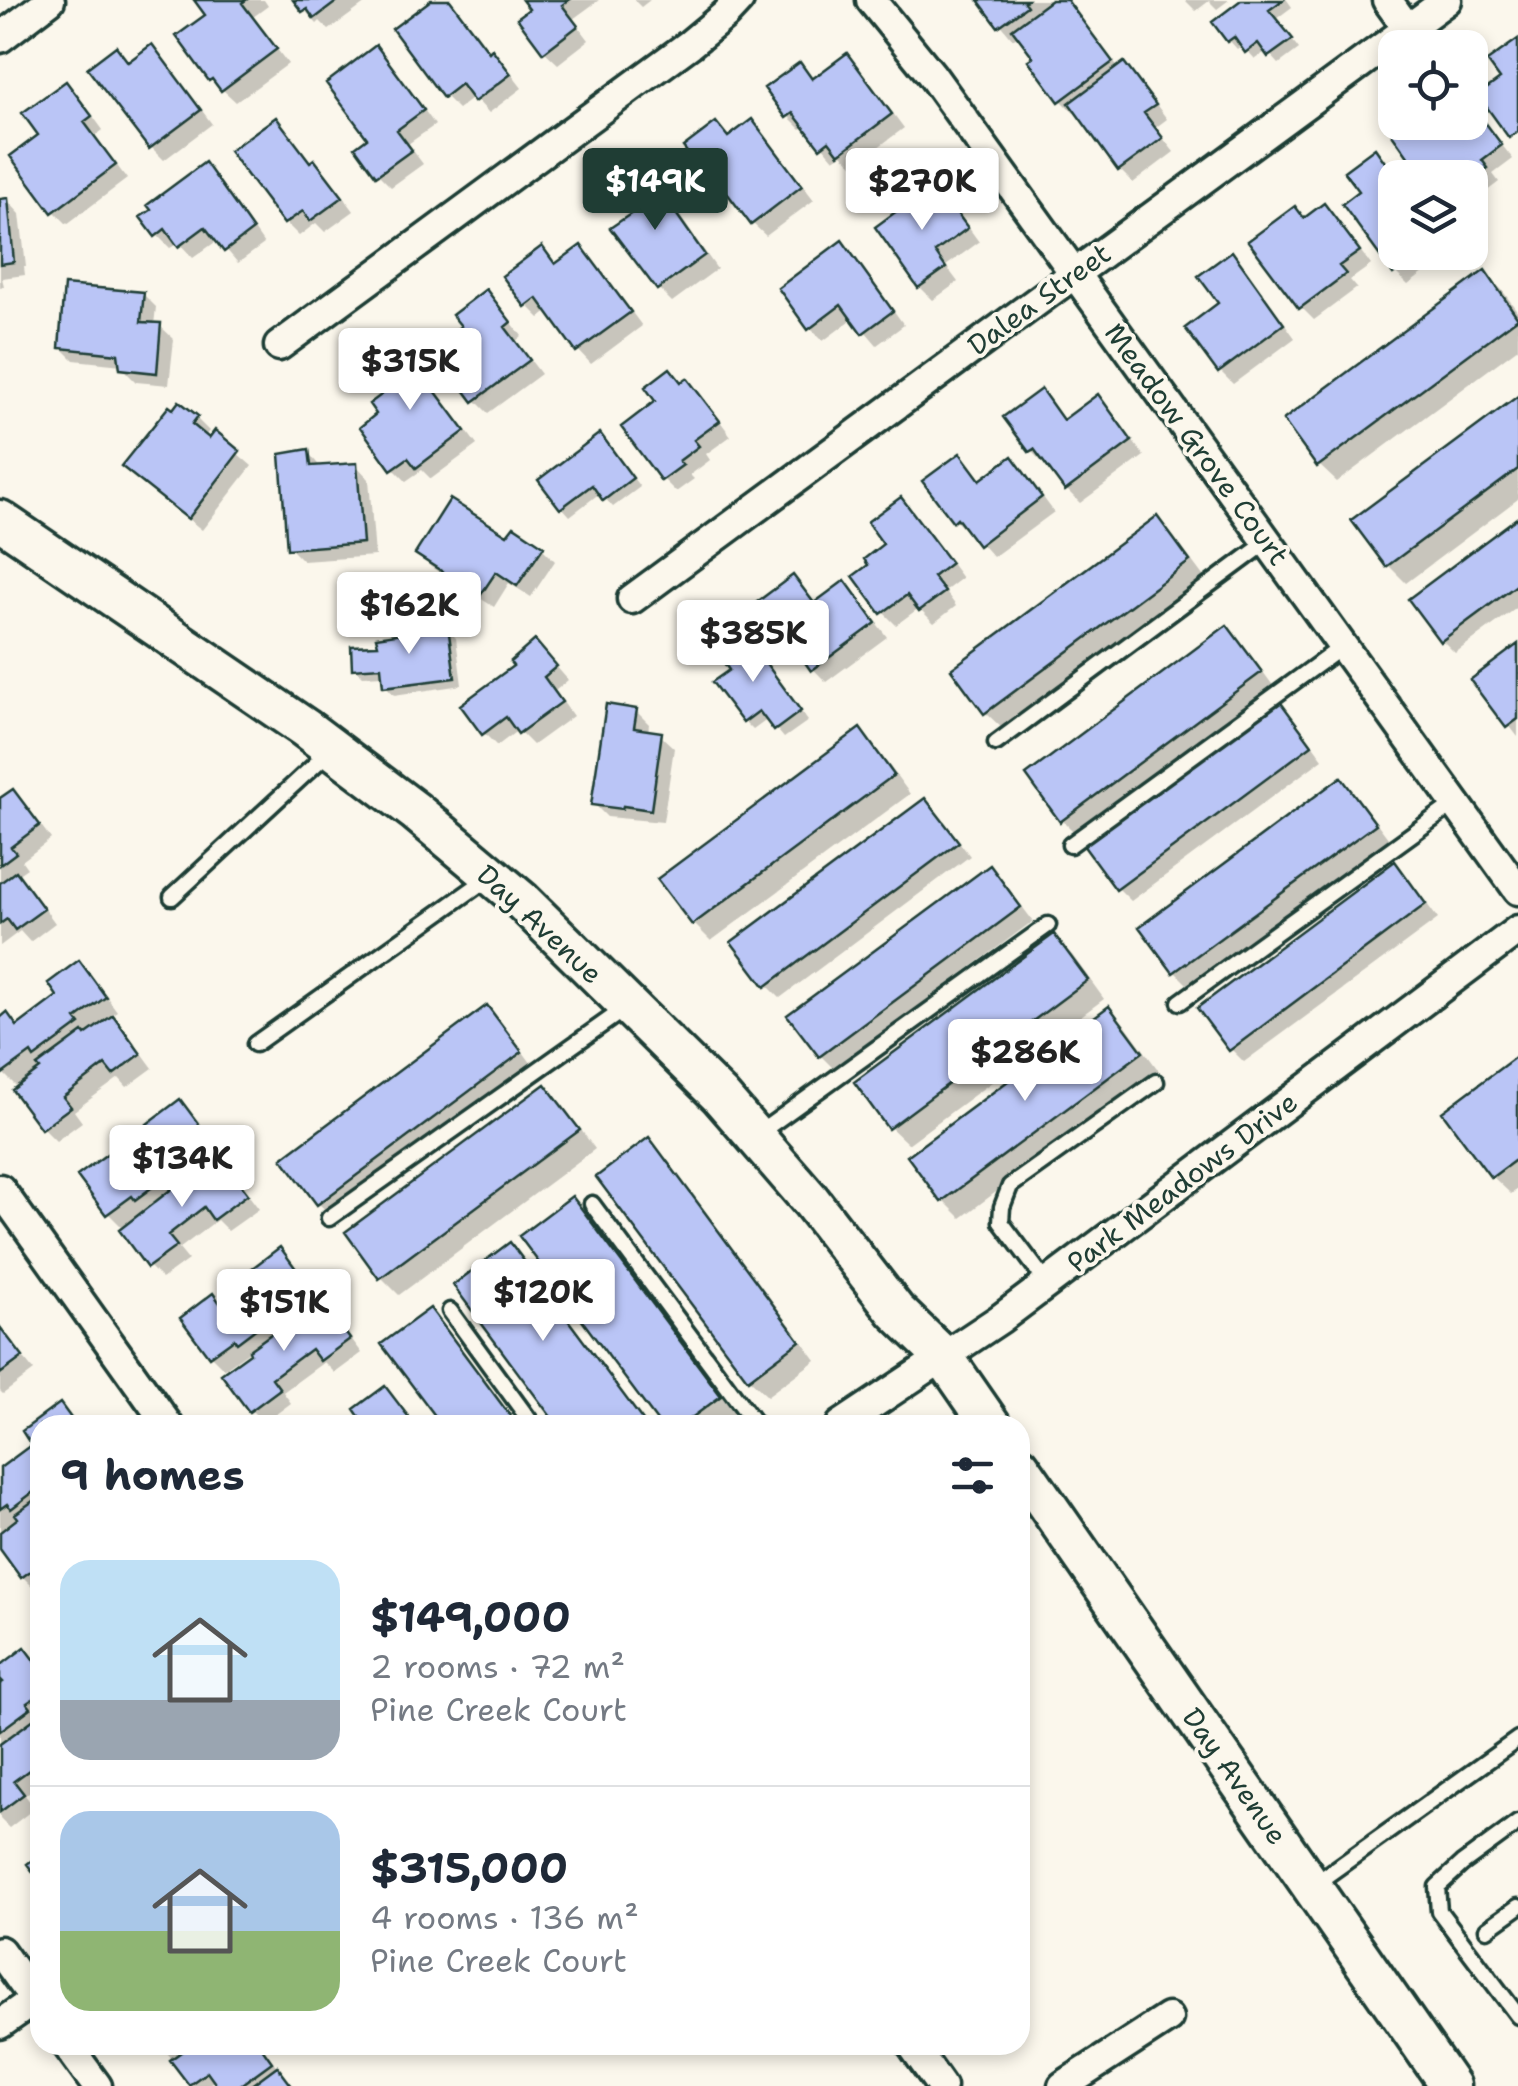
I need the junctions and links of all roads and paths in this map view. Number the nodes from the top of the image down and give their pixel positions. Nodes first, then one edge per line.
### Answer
1 (50, 0) edge
2 (739, 0) edge
3 (871, 0) edge
4 (1387, 0) edge
5 (1447, 0) edge
6 (1408, 29) junction
7 (0, 38) edge
8 (1074, 273) junction
9 (279, 346) dead end
10 (0, 520) edge
11 (1266, 542) junction
12 (632, 599) dead end
13 (1343, 646) junction
14 (996, 743) dead end
15 (332, 748) junction
16 (1455, 802) junction
17 (1070, 845) dead end
18 (491, 876) junction
19 (1518, 890) edge
20 (172, 897) dead end
21 (1048, 925) dead end
22 (1518, 930) edge
23 (1180, 1002) dead end
24 (627, 1006) junction
25 (255, 1044) dead end
26 (1156, 1082) dead end
27 (754, 1136) junction
28 (0, 1188) edge
29 (592, 1204) dead end
30 (329, 1218) dead end
31 (1047, 1283) junction
32 (450, 1311) dead end
33 (944, 1357) junction
34 (161, 1415) edge
35 (527, 1415) edge
36 (749, 1415) edge
37 (856, 1415) edge
38 (984, 1415) edge
39 (1030, 1480) edge
40 (1517, 1742) edge
41 (1518, 1823) edge
42 (1312, 1886) junction
43 (1518, 1907) edge
44 (1487, 1929) dead end
45 (0, 1951) edge
46 (30, 1990) edge
47 (30, 2006) edge
48 (1518, 2016) edge
49 (1168, 2018) dead end
50 (0, 2024) edge
51 (74, 2055) edge
52 (919, 2055) edge
53 (96, 2086) edge
54 (941, 2086) edge
55 (1063, 2086) edge
56 (1450, 2086) edge

1 - 7 street
2 - 9 street
3 - 8 street, Meadow Grove Court
4 - 6 street
5 - 6 street, Dalea Street
6 - 8 street, Dalea Street
8 - 11 street, Meadow Grove Court
8 - 12 street, Dalea Street
10 - 15 street, Day Avenue
11 - 13 street, Meadow Grove Court
11 - 14 lane
13 - 16 street, Meadow Grove Court
13 - 17 lane
15 - 18 street, Day Avenue
15 - 20 lane
16 - 19 street, Meadow Grove Court
16 - 23 lane
18 - 24 street, Day Avenue
18 - 25 lane
21 - 27 lane
22 - 31 street, Park Meadows Drive
24 - 27 street, Day Avenue
24 - 30 lane
26 - 31 lane
27 - 33 street, Day Avenue
28 - 34 street
29 - 36 lane
31 - 33 street, Park Meadows Drive
32 - 35 lane
33 - 37 street, Park Meadows Drive
33 - 38 street, Day Avenue
39 - 42 street, Day Avenue
40 - 42 lane
41 - 48 lane
42 - 56 street, Day Avenue
43 - 44 lane
45 - 46 street
47 - 50 street
49 - 55 street
51 - 53 street
52 - 54 street

